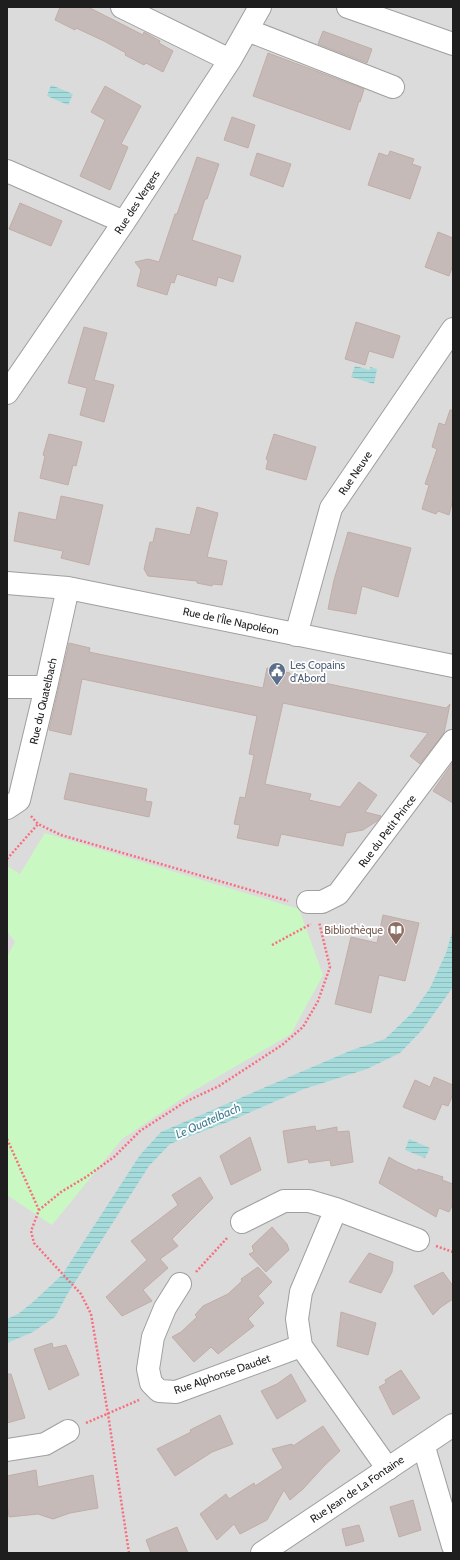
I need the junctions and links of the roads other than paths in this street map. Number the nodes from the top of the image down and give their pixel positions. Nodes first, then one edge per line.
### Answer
1 (122, 7) edge
2 (260, 7) edge
3 (348, 7) edge
4 (247, 30) junction
5 (453, 44) edge
6 (230, 60) junction
7 (393, 88) dead end
8 (7, 171) edge
9 (124, 222) junction
10 (453, 329) edge
11 (7, 393) edge
12 (7, 583) edge
13 (68, 588) junction
14 (296, 634) junction
15 (453, 666) edge
16 (7, 687) edge
17 (46, 687) junction
18 (453, 741) edge
19 (7, 808) edge
20 (316, 908) road end
21 (336, 1209) junction
22 (242, 1222) road end
23 (418, 1240) dead end
24 (180, 1284) road end
25 (301, 1346) junction
26 (453, 1426) edge
27 (68, 1431) road end
28 (422, 1446) junction
29 (7, 1450) edge
30 (388, 1469) junction
31 (453, 1546) edge
32 (262, 1553) edge

1 - 6 street
2 - 4 street, Rue des Vergers
3 - 5 street
4 - 6 street, Rue des Vergers
4 - 7 street
6 - 9 street, Rue des Vergers
8 - 9 street
9 - 11 street, Rue des Vergers
10 - 14 street, Rue Neuve
12 - 13 street, Rue de l'Île Napoléon
13 - 14 street, Rue de l'Île Napoléon
13 - 17 street, Rue du Quatelbach
14 - 15 street, Rue de l'Île Napoléon
16 - 17 street
17 - 19 street, Rue du Quatelbach
18 - 20 street, Rue du Petit Prince
21 - 22 street
21 - 23 street
21 - 25 street
24 - 25 street, Rue Alphonse Daudet
25 - 30 street
26 - 28 street, Rue Jean de La Fontaine
27 - 29 street
28 - 30 street, Rue Jean de La Fontaine
28 - 31 street
30 - 32 street, Rue Jean de La Fontaine

